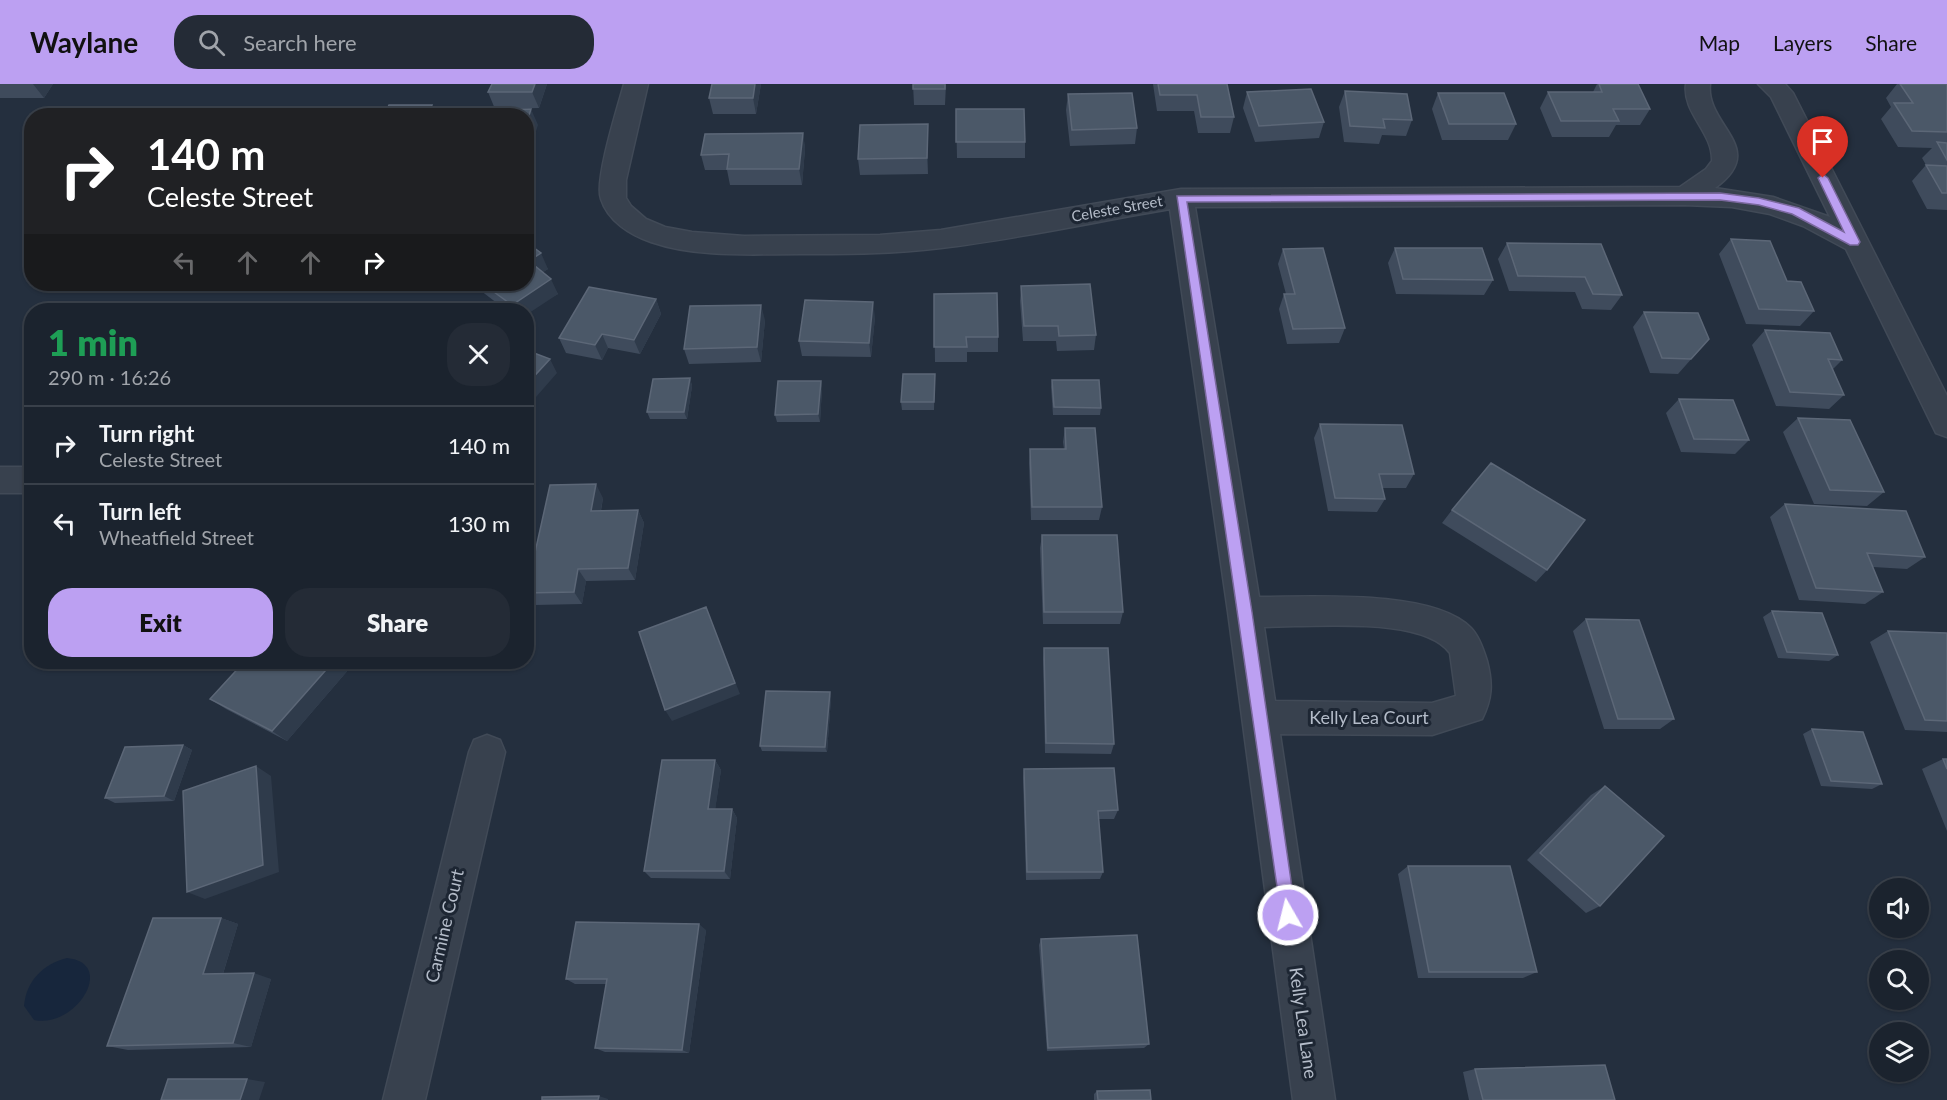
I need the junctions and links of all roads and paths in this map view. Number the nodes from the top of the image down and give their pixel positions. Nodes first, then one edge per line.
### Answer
1 (636, 84) edge
2 (1698, 84) edge
3 (1770, 84) edge
4 (1685, 196) junction
5 (1181, 198) junction
6 (1854, 242) junction
7 (1947, 425) edge
8 (0, 480) edge
9 (24, 480) edge
10 (1245, 612) junction
11 (1260, 717) junction
12 (487, 752) dead end
13 (404, 1100) edge
14 (1314, 1100) edge

1 - 5 street, Celeste Street
2 - 4 street
3 - 6 street
4 - 5 street, Celeste Street
4 - 6 street, Celeste Street
5 - 10 street, Kelly Lea Lane
6 - 7 street
8 - 9 street
10 - 11 street, Kelly Lea Lane
10 - 11 street, Kelly Lea Court
11 - 14 street, Kelly Lea Lane
12 - 13 street, Carmine Court

